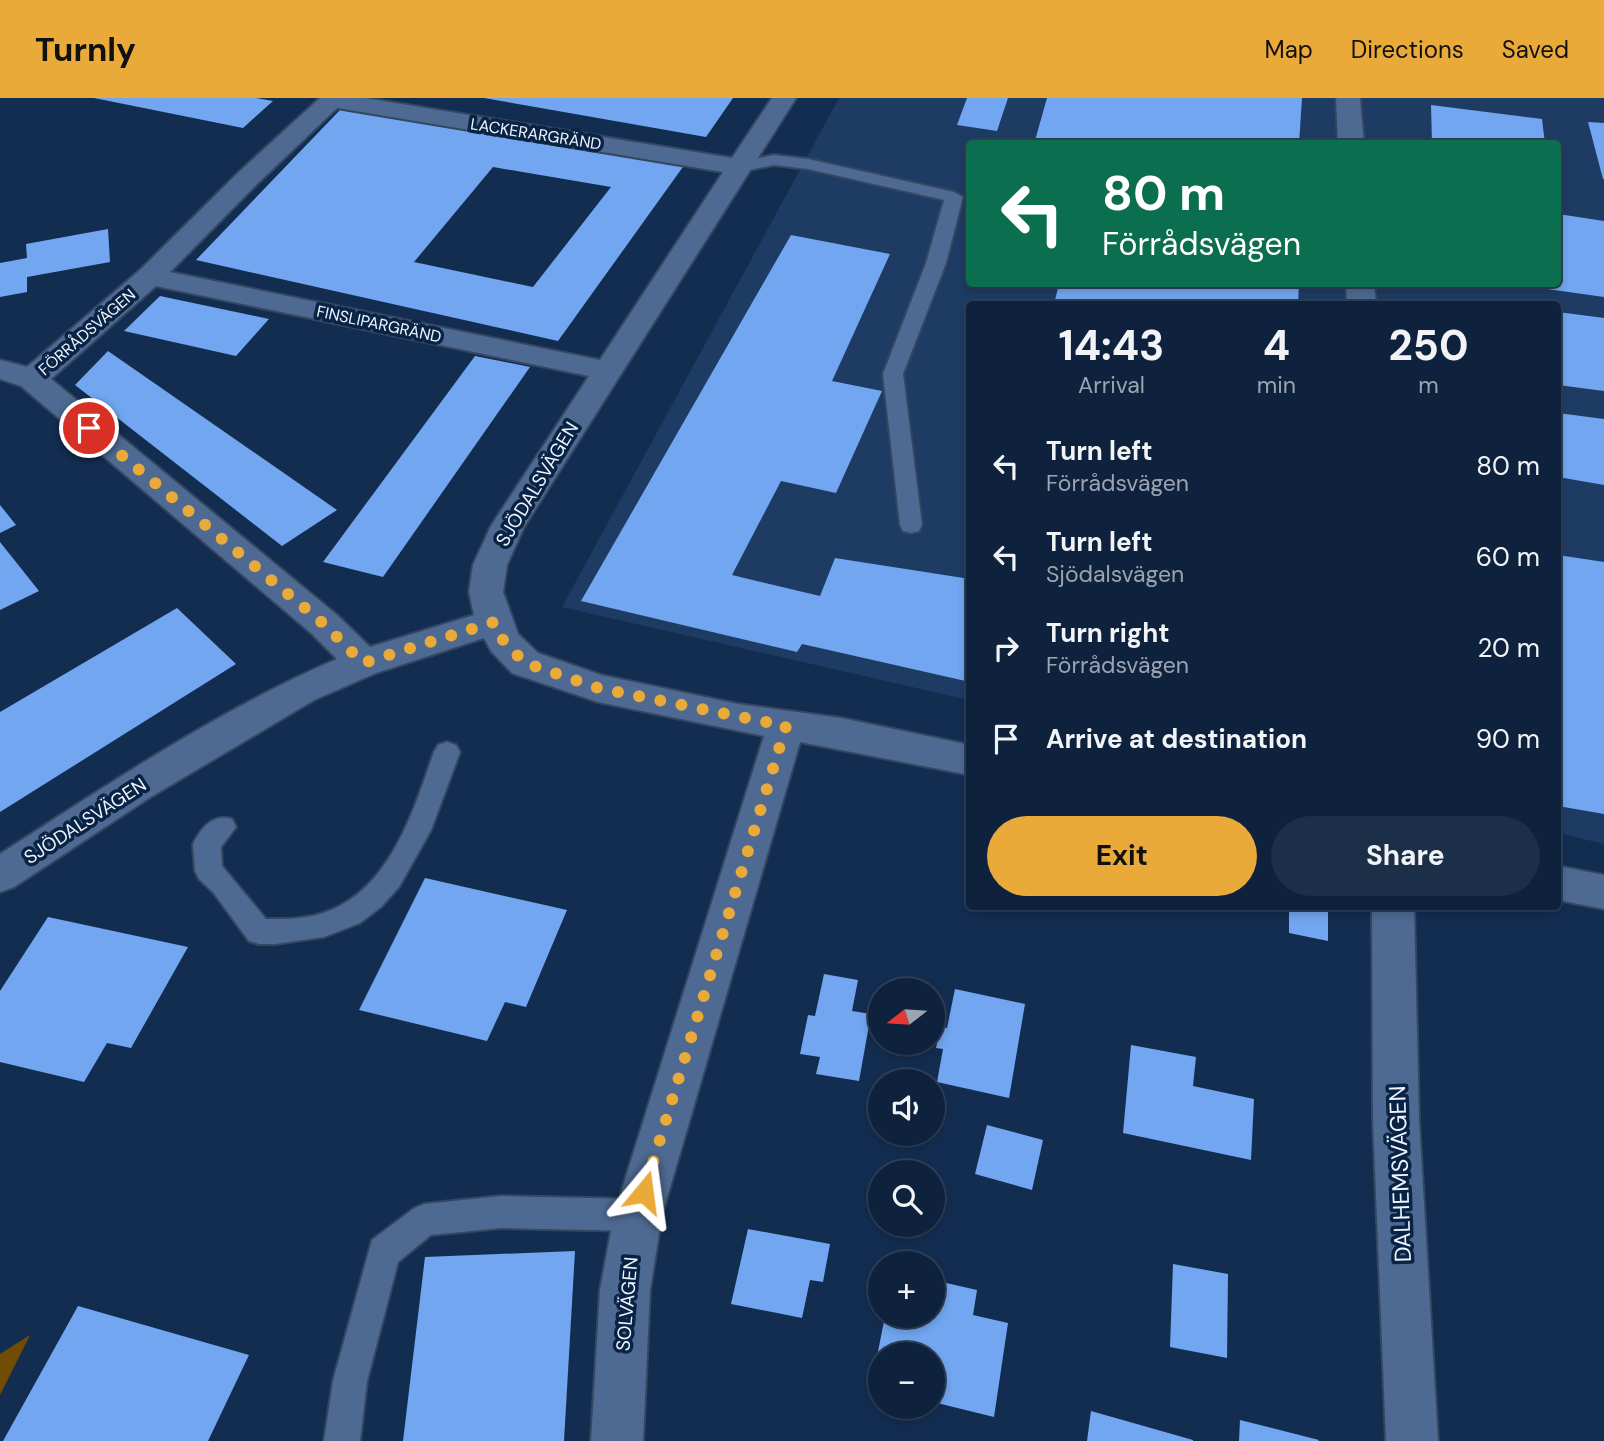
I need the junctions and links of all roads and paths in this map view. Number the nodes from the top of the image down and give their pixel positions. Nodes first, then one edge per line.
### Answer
1 (784, 98) edge
2 (1348, 98) edge
3 (333, 99) edge
4 (1351, 140) edge
5 (740, 167) junction
6 (150, 276) junction
7 (0, 369) edge
8 (608, 371) junction
9 (32, 379) junction
10 (911, 525) dead end
11 (494, 622) junction
12 (363, 663) junction
13 (786, 726) junction
14 (447, 752) dead end
15 (966, 759) edge
16 (222, 827) dead end
17 (0, 875) edge
18 (1561, 884) edge
19 (1604, 892) edge
20 (1393, 910) edge
21 (638, 1215) junction
22 (342, 1441) edge
23 (617, 1441) edge
24 (1412, 1441) edge

1 - 5 street, SJÖDALSVÄGEN
2 - 4 street
3 - 5 street, LACKERARGRÄND
3 - 6 street, FÖRRÅDSVÄGEN
5 - 8 street, SJÖDALSVÄGEN
5 - 10 lane
6 - 8 street, FINSLIPARGRÄND
6 - 9 street, FÖRRÅDSVÄGEN
7 - 9 street
8 - 11 street, SJÖDALSVÄGEN
9 - 12 street, FÖRRÅDSVÄGEN
11 - 12 street, SJÖDALSVÄGEN
11 - 13 street
12 - 17 street, SJÖDALSVÄGEN
13 - 15 street
13 - 21 street, SOLVÄGEN
14 - 16 lane
18 - 19 street
20 - 24 street, DALHEMSVÄGEN
21 - 22 lane
21 - 23 street, SOLVÄGEN

